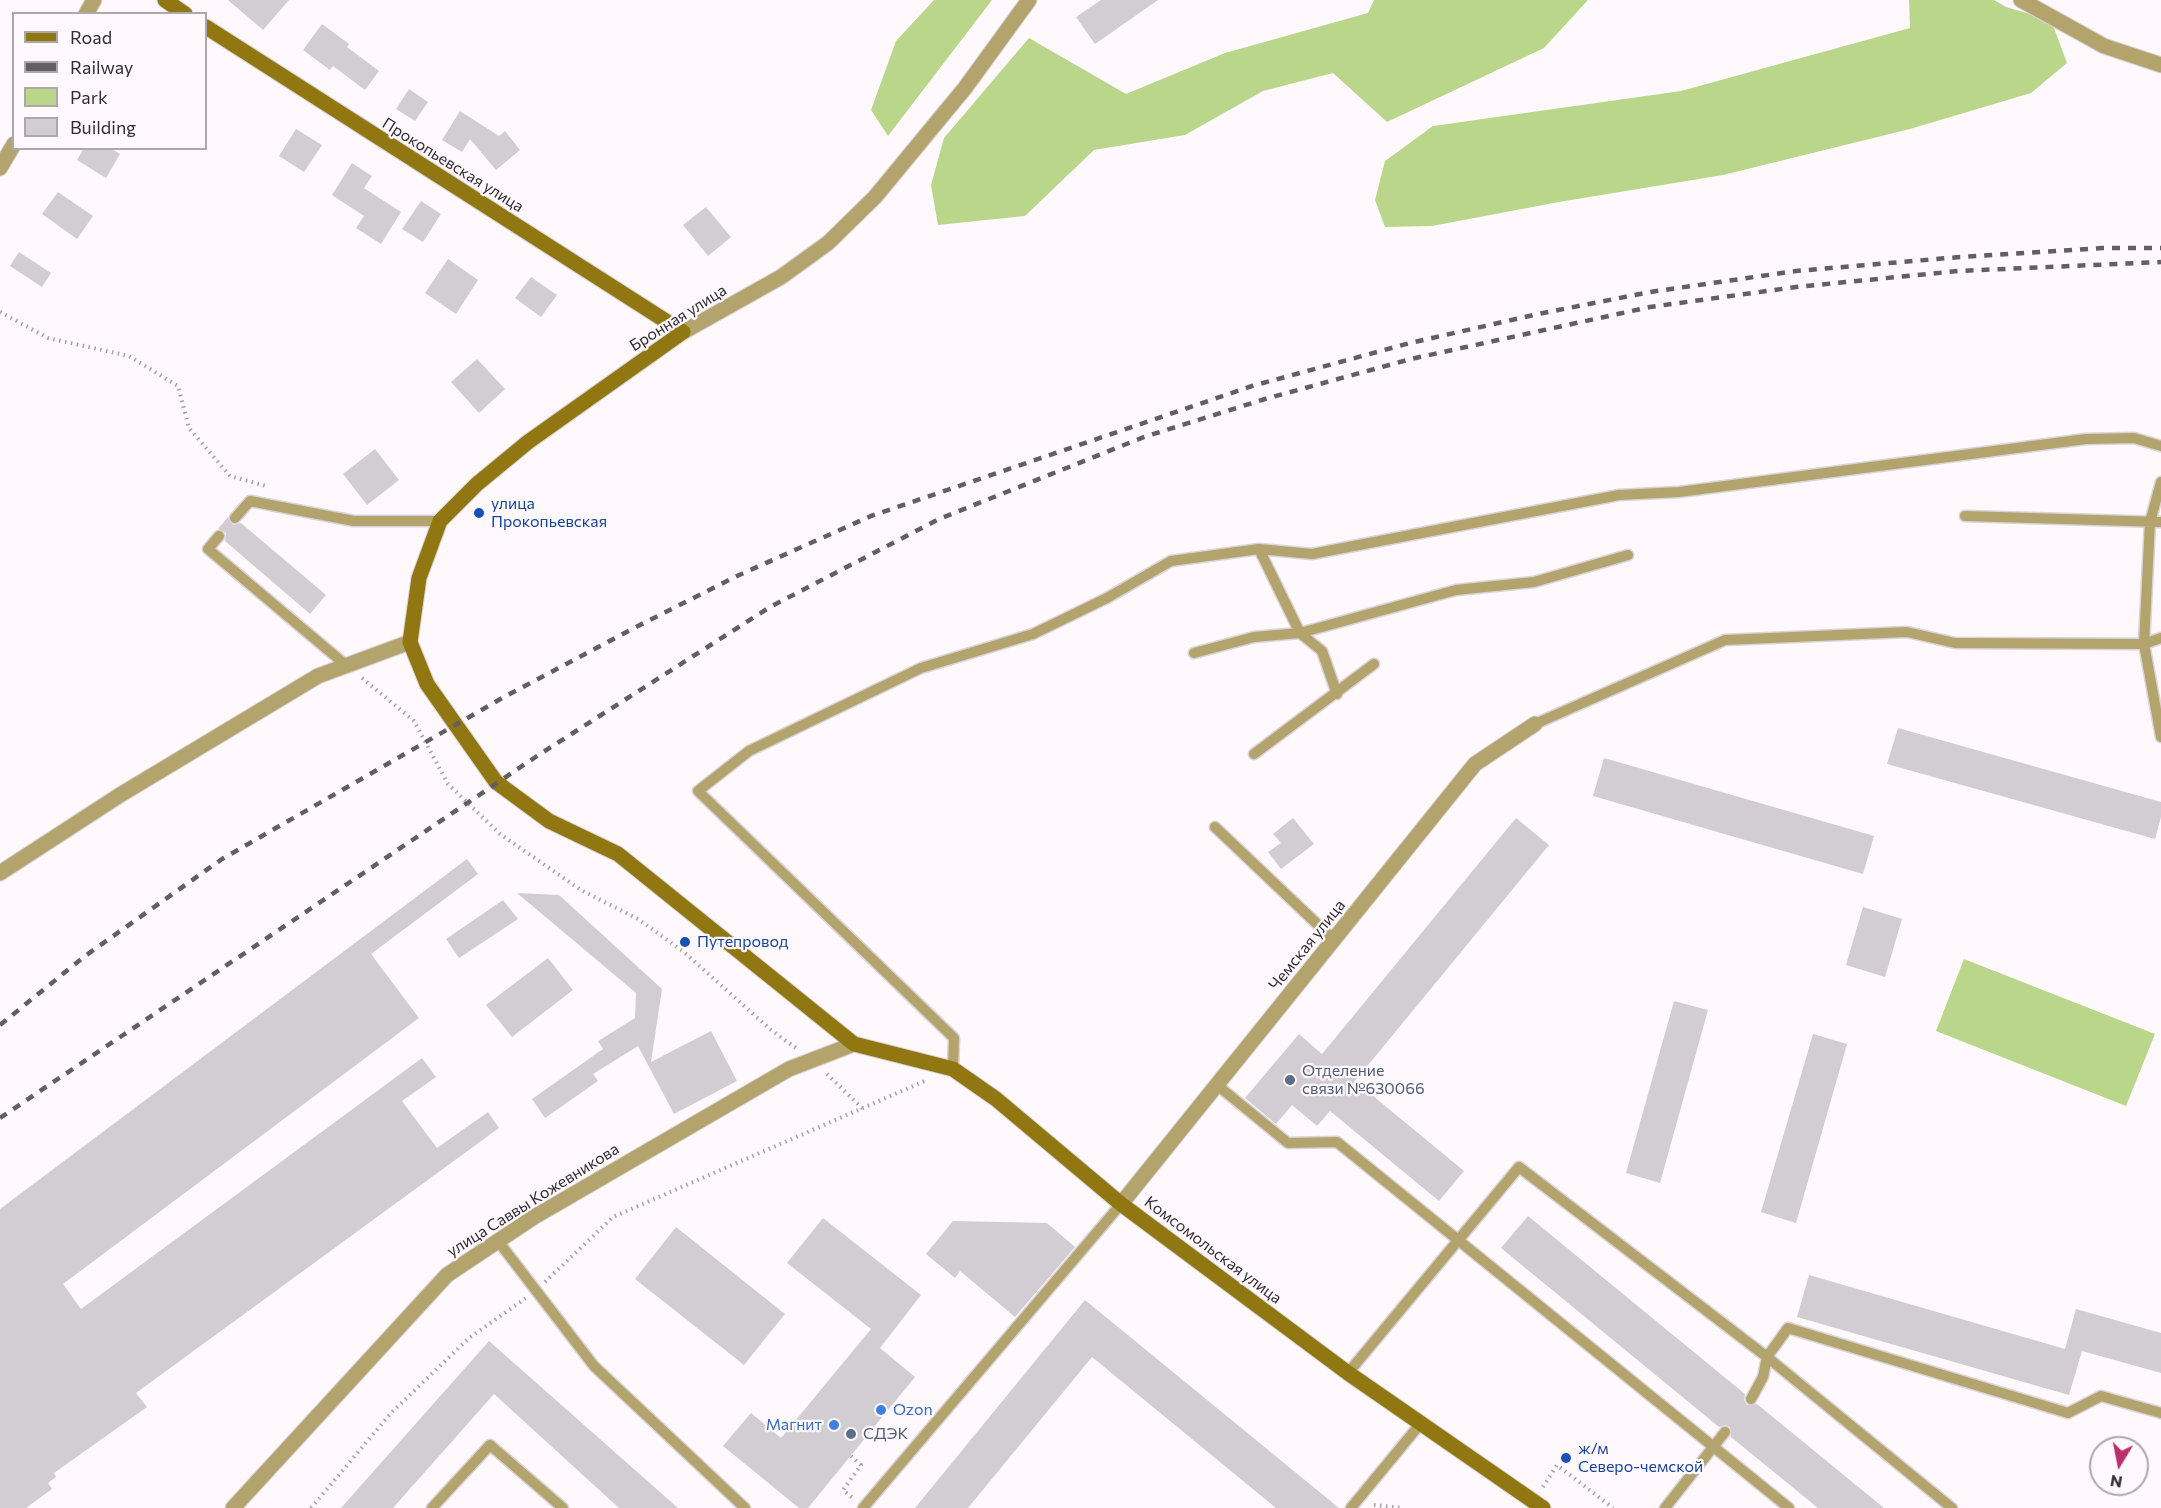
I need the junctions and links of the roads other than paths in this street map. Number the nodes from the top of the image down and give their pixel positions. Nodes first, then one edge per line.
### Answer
1 (165, 0) edge
2 (1029, 0) edge
3 (2021, 0) edge
4 (182, 12) edge
5 (207, 28) edge
6 (2161, 65) edge
7 (12, 147) edge
8 (0, 168) edge
9 (683, 332) junction
10 (2161, 446) edge
11 (2161, 483) edge
12 (1965, 516) dead end
13 (235, 518) dead end
14 (440, 521) junction
15 (2156, 522) edge
16 (219, 536) dead end
17 (1259, 549) junction
18 (1628, 555) dead end
19 (1300, 633) junction
20 (2161, 638) edge
21 (410, 642) junction
22 (2144, 644) junction
23 (1194, 653) dead end
24 (1374, 664) dead end
25 (347, 666) junction
26 (1337, 694) junction
27 (1535, 724) joint
28 (2161, 737) edge
29 (1254, 754) dead end
30 (1215, 827) dead end
31 (0, 873) edge
32 (1334, 940) junction
33 (854, 1044) junction
34 (953, 1069) junction
35 (1217, 1085) junction
36 (1122, 1204) junction
37 (498, 1241) junction
38 (1458, 1241) junction
39 (1767, 1357) junction
40 (1348, 1373) junction
41 (1751, 1399) dead end
42 (2161, 1413) edge
43 (1421, 1423) junction
44 (1725, 1432) dead end
45 (1714, 1446) junction
46 (1353, 1505) edge
47 (233, 1508) edge
48 (432, 1508) edge
49 (563, 1508) edge
50 (744, 1508) edge
51 (863, 1508) edge
52 (1543, 1508) edge
53 (1665, 1508) edge
54 (1789, 1508) edge
55 (1952, 1508) edge

1 - 4 main road
2 - 9 street, Бронная улица
3 - 6 street
5 - 9 main road, Прокопьевская улица
7 - 8 street
9 - 14 main road, Бронная улица
10 - 17 lane
11 - 15 lane
12 - 15 lane
13 - 14 lane
14 - 21 main road, Бронная улица
15 - 22 lane
16 - 25 lane
17 - 19 lane
17 - 34 lane
18 - 19 lane
19 - 23 lane
19 - 26 lane
20 - 22 lane
21 - 25 street
21 - 33 main road
22 - 27 lane
22 - 28 lane
24 - 26 lane
25 - 31 street
26 - 29 lane
27 - 32 street, Чемская улица
30 - 32 lane
32 - 35 street, Чемская улица
33 - 34 main road, Комсомольская улица
33 - 37 street, улица Саввы Кожевникова
34 - 36 main road, Комсомольская улица
35 - 36 street, Чемская улица
35 - 38 lane
36 - 40 main road, Комсомольская улица
36 - 51 lane
37 - 47 street, улица Саввы Кожевникова
37 - 50 lane
38 - 39 lane
38 - 40 lane
38 - 45 lane
39 - 41 lane
39 - 42 lane
39 - 55 lane
40 - 43 main road, Комсомольская улица
43 - 46 lane
43 - 52 main road, Комсомольская улица
44 - 45 lane
45 - 53 lane
45 - 54 lane
48 - 49 lane

